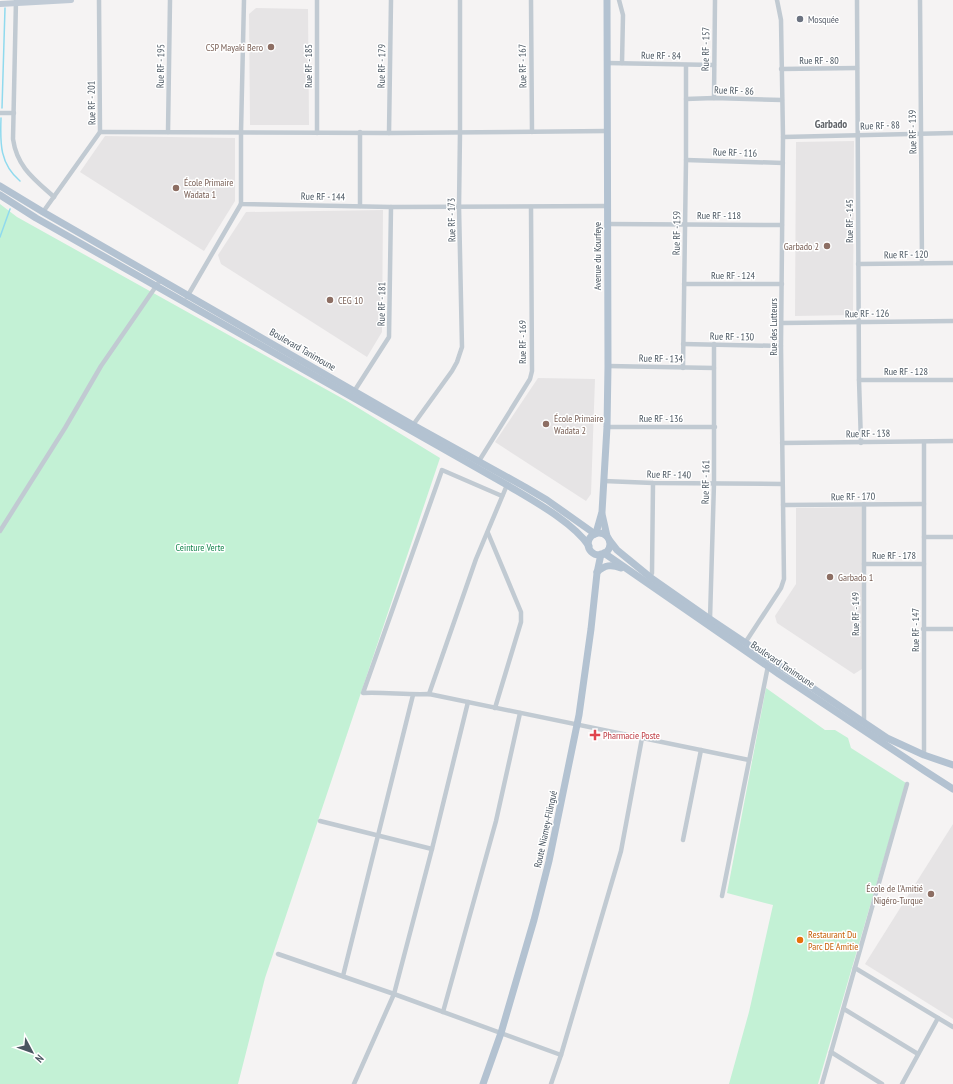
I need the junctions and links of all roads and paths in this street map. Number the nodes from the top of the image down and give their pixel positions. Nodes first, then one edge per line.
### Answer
1 (71, 0) edge
2 (99, 0) edge
3 (170, 0) edge
4 (244, 0) edge
5 (317, 0) edge
6 (391, 0) edge
7 (460, 0) edge
8 (531, 0) edge
9 (607, 0) edge
10 (620, 0) edge
11 (715, 0) edge
12 (777, 0) edge
13 (857, 0) edge
14 (920, 0) edge
15 (16, 1) edge
16 (0, 4) edge
17 (607, 63) junction
18 (622, 63) junction
19 (686, 65) junction
20 (714, 65) junction
21 (857, 68) junction
22 (781, 69) junction
23 (714, 98) junction
24 (686, 99) junction
25 (782, 100) junction
26 (0, 113) edge
27 (14, 114) junction
28 (100, 132) junction
29 (168, 132) junction
30 (241, 132) junction
31 (360, 132) junction
32 (460, 132) junction
33 (532, 132) junction
34 (607, 132) junction
35 (317, 133) junction
36 (389, 133) junction
37 (922, 133) junction
38 (953, 133) edge
39 (858, 135) junction
40 (783, 137) junction
41 (686, 160) junction
42 (783, 162) junction
43 (0, 186) edge
44 (0, 196) edge
45 (54, 196) junction
46 (241, 204) junction
47 (360, 206) junction
48 (607, 206) junction
49 (391, 207) junction
50 (459, 207) junction
51 (532, 207) junction
52 (43, 212) junction
53 (608, 224) junction
54 (685, 224) junction
55 (782, 225) junction
56 (922, 263) junction
57 (953, 263) edge
58 (858, 264) junction
59 (159, 282) junction
60 (684, 284) junction
61 (782, 284) junction
62 (185, 300) junction
63 (953, 321) edge
64 (859, 322) junction
65 (782, 323) junction
66 (683, 344) junction
67 (714, 344) junction
68 (781, 346) junction
69 (608, 366) junction
70 (683, 368) junction
71 (714, 368) junction
72 (859, 380) junction
73 (953, 380) edge
74 (355, 390) junction
75 (369, 403) junction
76 (413, 425) junction
77 (607, 427) junction
78 (714, 427) junction
79 (924, 442) junction
80 (953, 442) edge
81 (782, 443) junction
82 (861, 443) junction
83 (479, 462) junction
84 (604, 481) junction
85 (653, 483) junction
86 (714, 483) junction
87 (782, 484) junction
88 (507, 485) junction
89 (502, 496) junction
90 (864, 504) junction
91 (924, 504) junction
92 (783, 506) junction
93 (602, 512) junction
94 (0, 531) edge
95 (488, 533) junction
96 (596, 534) junction
97 (924, 537) junction
98 (953, 537) edge
99 (608, 539) junction
100 (590, 548) junction
101 (602, 554) junction
102 (864, 564) junction
103 (924, 564) junction
104 (629, 570) junction
105 (597, 573) junction
106 (650, 576) junction
107 (710, 619) junction
108 (923, 629) junction
109 (953, 629) edge
110 (745, 643) junction
111 (768, 666) junction
112 (429, 694) junction
113 (414, 695) junction
114 (468, 702) junction
115 (495, 708) junction
116 (520, 713) junction
117 (864, 723) junction
118 (577, 725) junction
119 (642, 738) junction
120 (701, 750) junction
121 (924, 755) junction
122 (749, 760) junction
123 (953, 766) edge
124 (907, 784) dead end
125 (953, 789) edge
126 (320, 821) dead end
127 (378, 836) junction
128 (683, 840) dead end
129 (432, 849) junction
130 (722, 896) dead end
131 (278, 954) dead end
132 (855, 968) junction
133 (343, 976) junction
134 (394, 994) junction
135 (844, 1009) junction
136 (443, 1012) junction
137 (938, 1018) junction
138 (953, 1027) edge
139 (501, 1033) junction
140 (831, 1052) junction
141 (561, 1054) junction
142 (918, 1054) junction
143 (354, 1084) edge
144 (484, 1084) edge
145 (552, 1084) edge
146 (822, 1084) edge
147 (882, 1084) edge
148 (902, 1084) edge

1 - 15 street
2 - 28 street, Rue RF - 201
3 - 29 street, Rue RF - 195
4 - 30 street
5 - 35 street, Rue RF - 185
6 - 36 street, Rue RF - 179
7 - 32 street, Rue RF - 173
8 - 33 street, Rue RF - 167
9 - 17 main road, Avenue du Kourfeye
10 - 18 street
11 - 20 street, Rue RF - 157
12 - 22 street, Rue des Lutteurs
13 - 21 street, Rue RF - 145
14 - 37 street, Rue RF - 139
15 - 16 street
15 - 27 street
17 - 18 street, Rue RF - 84
17 - 34 main road, Avenue du Kourfeye
18 - 19 street, Rue RF - 84
19 - 20 street, Rue RF - 84
19 - 24 street, Rue RF - 159
20 - 23 street, Rue RF - 157
21 - 22 street, Rue RF - 80
21 - 39 street, Rue RF - 145
22 - 25 street, Rue des Lutteurs
23 - 24 street, Rue RF - 86
23 - 25 street, Rue RF - 86
24 - 41 street, Rue RF - 159
25 - 40 street, Rue des Lutteurs
26 - 27 street
27 - 45 street
28 - 29 street
28 - 45 street, Rue RF - 201
29 - 30 street
30 - 35 street
30 - 46 street
31 - 35 street
31 - 36 street
31 - 47 street
32 - 33 street
32 - 36 street
32 - 50 street, Rue RF - 173
33 - 34 street
34 - 48 main road, Avenue du Kourfeye
37 - 38 street, Rue RF - 88
37 - 39 street, Rue RF - 88
37 - 56 street, Rue RF - 139
39 - 40 street, Rue RF - 88
39 - 58 street, Rue RF - 145
40 - 42 street, Rue des Lutteurs
41 - 42 street, Rue RF - 116
41 - 54 street, Rue RF - 159
42 - 55 street, Rue des Lutteurs
43 - 52 main road, Boulevard Tanimoune
44 - 59 main road, Boulevard Tanimoune
45 - 52 street, Rue RF - 201
46 - 47 street, Rue RF - 144
46 - 62 street
47 - 49 street, Rue RF - 144
48 - 51 street, Rue RF - 144
48 - 53 main road, Avenue du Kourfeye
49 - 50 street, Rue RF - 144
49 - 74 street, Rue RF - 181
50 - 51 street, Rue RF - 144
50 - 76 street, Rue RF - 173
51 - 83 street, Rue RF - 169
52 - 59 main road, Boulevard Tanimoune
53 - 54 street, Rue RF - 118
53 - 69 main road, Avenue du Kourfeye
54 - 55 street, Rue RF - 118
54 - 60 street, Rue RF - 159
55 - 61 street, Rue des Lutteurs
56 - 57 street, Rue RF - 120
56 - 58 street, Rue RF - 120
58 - 64 street, Rue RF - 145
59 - 62 main road, Boulevard Tanimoune
59 - 94 street
60 - 61 street, Rue RF - 124
60 - 66 street, Rue RF - 159
61 - 65 street, Rue des Lutteurs
62 - 74 main road, Boulevard Tanimoune
62 - 75 main road, Boulevard Tanimoune
63 - 64 street, Rue RF - 126
64 - 65 street, Rue RF - 126
64 - 72 street, Rue RF - 145
65 - 68 street, Rue des Lutteurs
66 - 67 street, Rue RF - 130
66 - 70 street, Rue RF - 159
67 - 68 street, Rue RF - 130
67 - 71 street, Rue RF - 161
68 - 81 street, Rue des Lutteurs
69 - 70 street, Rue RF - 134
69 - 77 main road, Avenue du Kourfeye
70 - 71 street, Rue RF - 134
71 - 78 street, Rue RF - 161
72 - 73 street, Rue RF - 128
72 - 82 street, Rue RF - 145
74 - 75 main road, Boulevard Tanimoune
75 - 76 main road, Boulevard Tanimoune
75 - 88 main road, Boulevard Tanimoune
76 - 83 main road, Boulevard Tanimoune
77 - 78 street, Rue RF - 136
77 - 84 main road, Avenue du Kourfeye
78 - 86 street, Rue RF - 161
79 - 80 street, Rue RF - 138
79 - 82 street, Rue RF - 138
79 - 91 street, Rue RF - 147
81 - 82 street, Rue RF - 138
81 - 87 street, Rue des Lutteurs
83 - 96 main road, Boulevard Tanimoune
84 - 85 street, Rue RF - 140
84 - 93 main road, Avenue du Kourfeye
85 - 86 street, Rue RF - 140
85 - 106 street
86 - 87 street, Rue RF - 140
86 - 107 street, Rue RF - 161
87 - 92 street, Rue des Lutteurs
88 - 89 street
88 - 100 main road, Boulevard Tanimoune
89 - 95 street
89 - 113 street
90 - 91 street, Rue RF - 170
90 - 92 street, Rue RF - 170
90 - 102 street, Rue RF - 149
91 - 97 street, Rue RF - 147
92 - 110 street, Rue des Lutteurs
93 - 96 main road, Avenue du Kourfeye
93 - 99 main road, Avenue du Kourfeye
95 - 112 street
95 - 115 street
96 - 99 main road
96 - 100 main road
97 - 98 street
97 - 103 street, Rue RF - 147
99 - 101 main road
99 - 106 main road, Boulevard Tanimoune
100 - 101 main road
100 - 105 main road, Route Niamey-Filingué
101 - 104 main road, Boulevard Tanimoune
101 - 105 main road, Route Niamey-Filingué
102 - 103 street, Rue RF - 178
102 - 117 street, Rue RF - 149
103 - 108 street, Rue RF - 147
104 - 105 main road
104 - 111 main road, Boulevard Tanimoune
105 - 118 main road, Route Niamey-Filingué
106 - 107 main road, Boulevard Tanimoune
107 - 110 main road, Boulevard Tanimoune
108 - 109 street
108 - 121 street, Rue RF - 147
110 - 117 main road, Boulevard Tanimoune
111 - 122 street
111 - 125 main road, Boulevard Tanimoune
112 - 113 street
112 - 114 street
113 - 127 street
114 - 115 street
114 - 129 street
115 - 116 street
116 - 118 street
116 - 136 street
117 - 121 main road, Boulevard Tanimoune
118 - 119 street
118 - 139 main road, Route Niamey-Filingué
119 - 120 street
119 - 141 street
120 - 122 street
120 - 128 street
121 - 123 main road, Boulevard Tanimoune
122 - 130 street
124 - 132 street
126 - 127 street
127 - 129 street
127 - 133 street
129 - 134 street
131 - 133 street
132 - 135 street
132 - 137 street
133 - 134 street
134 - 136 street
134 - 143 street
135 - 140 street
135 - 142 street
136 - 139 street
137 - 138 street
137 - 142 street
139 - 141 street
139 - 144 main road, Route Niamey-Filingué
140 - 146 street
140 - 147 street
141 - 145 street
142 - 148 street

